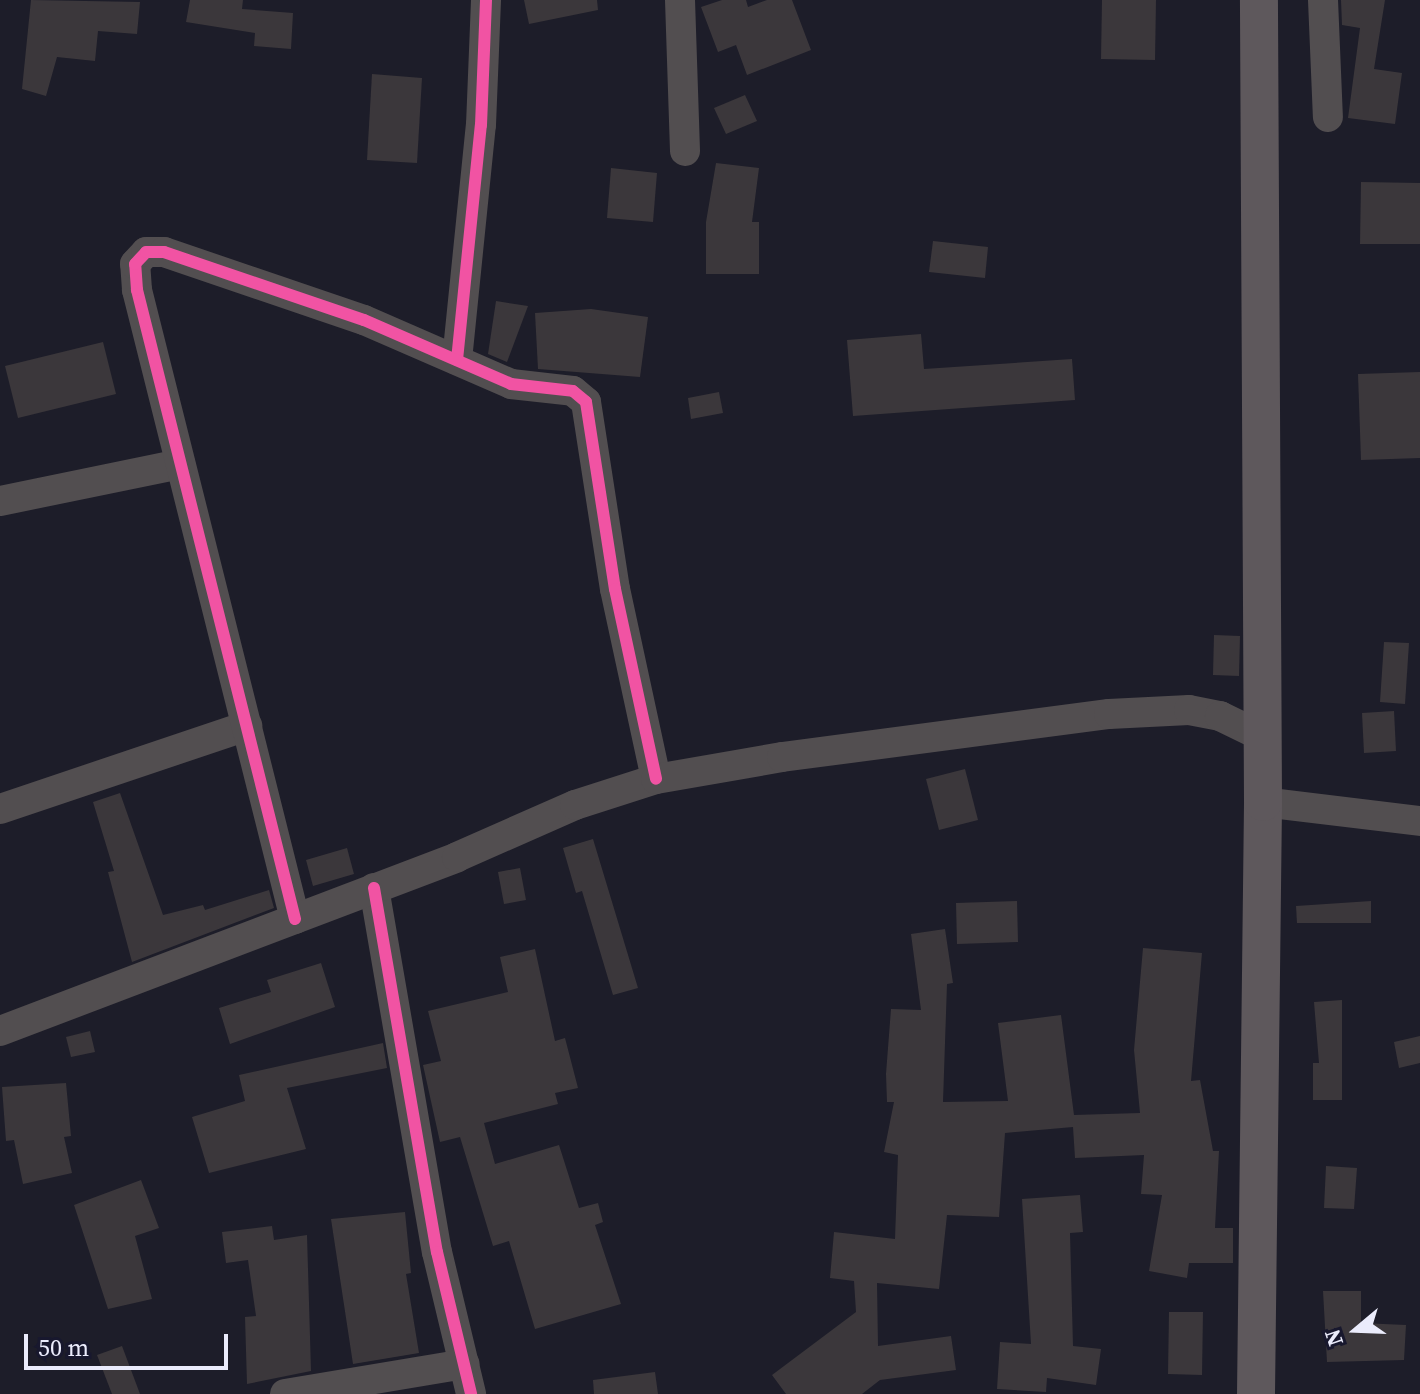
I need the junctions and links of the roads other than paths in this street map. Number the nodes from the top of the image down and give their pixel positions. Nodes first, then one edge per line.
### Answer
1 (486, 0) edge
2 (680, 0) edge
3 (1259, 0) edge
4 (1323, 0) edge
5 (1328, 117) dead end
6 (685, 151) dead end
7 (457, 360) junction
8 (180, 464) junction
9 (0, 501) edge
10 (247, 726) junction
11 (1263, 737) junction
12 (656, 779) junction
13 (1263, 802) junction
14 (0, 809) edge
15 (1420, 821) edge
16 (374, 888) junction
17 (295, 919) junction
18 (0, 1031) edge
19 (465, 1364) junction
20 (285, 1394) edge
21 (471, 1394) edge
22 (1256, 1394) edge

1 - 7 street
2 - 6 street
3 - 11 main road
4 - 5 street
7 - 8 street
7 - 12 street
8 - 9 street
8 - 10 street
10 - 14 street
10 - 17 street
11 - 12 street
11 - 13 main road
12 - 16 street
13 - 15 street
13 - 22 main road
16 - 17 street
16 - 19 street
17 - 18 street
19 - 20 street
19 - 21 street

